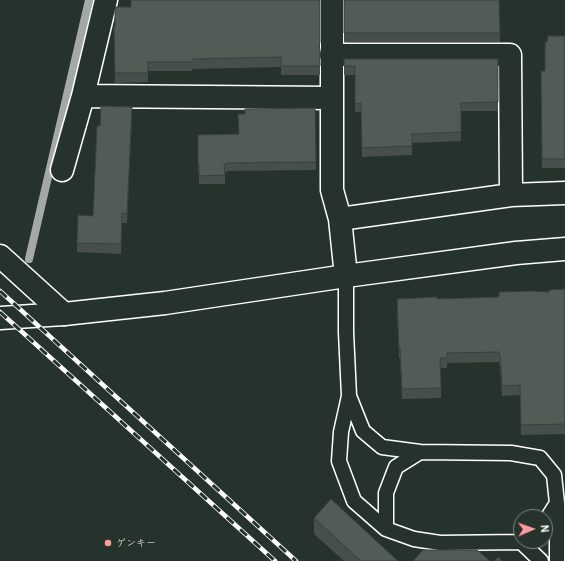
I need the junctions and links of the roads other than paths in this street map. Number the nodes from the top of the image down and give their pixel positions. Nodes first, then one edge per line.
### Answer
1 (106, 0) edge
2 (332, 0) edge
3 (331, 55) junction
4 (82, 96) junction
5 (332, 98) junction
6 (62, 170) dead end
7 (565, 193) edge
8 (511, 196) junction
9 (340, 219) junction
10 (565, 250) edge
11 (0, 256) edge
12 (346, 276) junction
13 (64, 314) junction
14 (0, 318) edge
15 (349, 396) junction
16 (420, 452) junction
17 (557, 503) junction
18 (553, 509) edge
19 (386, 528) junction
20 (513, 542) edge
21 (529, 549) edge
22 (541, 561) edge
23 (557, 561) edge

1 - 4 street
2 - 3 street
3 - 5 street
3 - 8 street
4 - 5 street
4 - 6 street
5 - 9 street
7 - 8 street
8 - 9 street
9 - 12 street
10 - 12 street
11 - 13 street
12 - 13 street
12 - 15 lane
13 - 14 street
15 - 16 lane
15 - 19 lane
16 - 17 lane
16 - 19 lane
17 - 18 lane
17 - 23 lane
19 - 20 lane
21 - 22 lane

